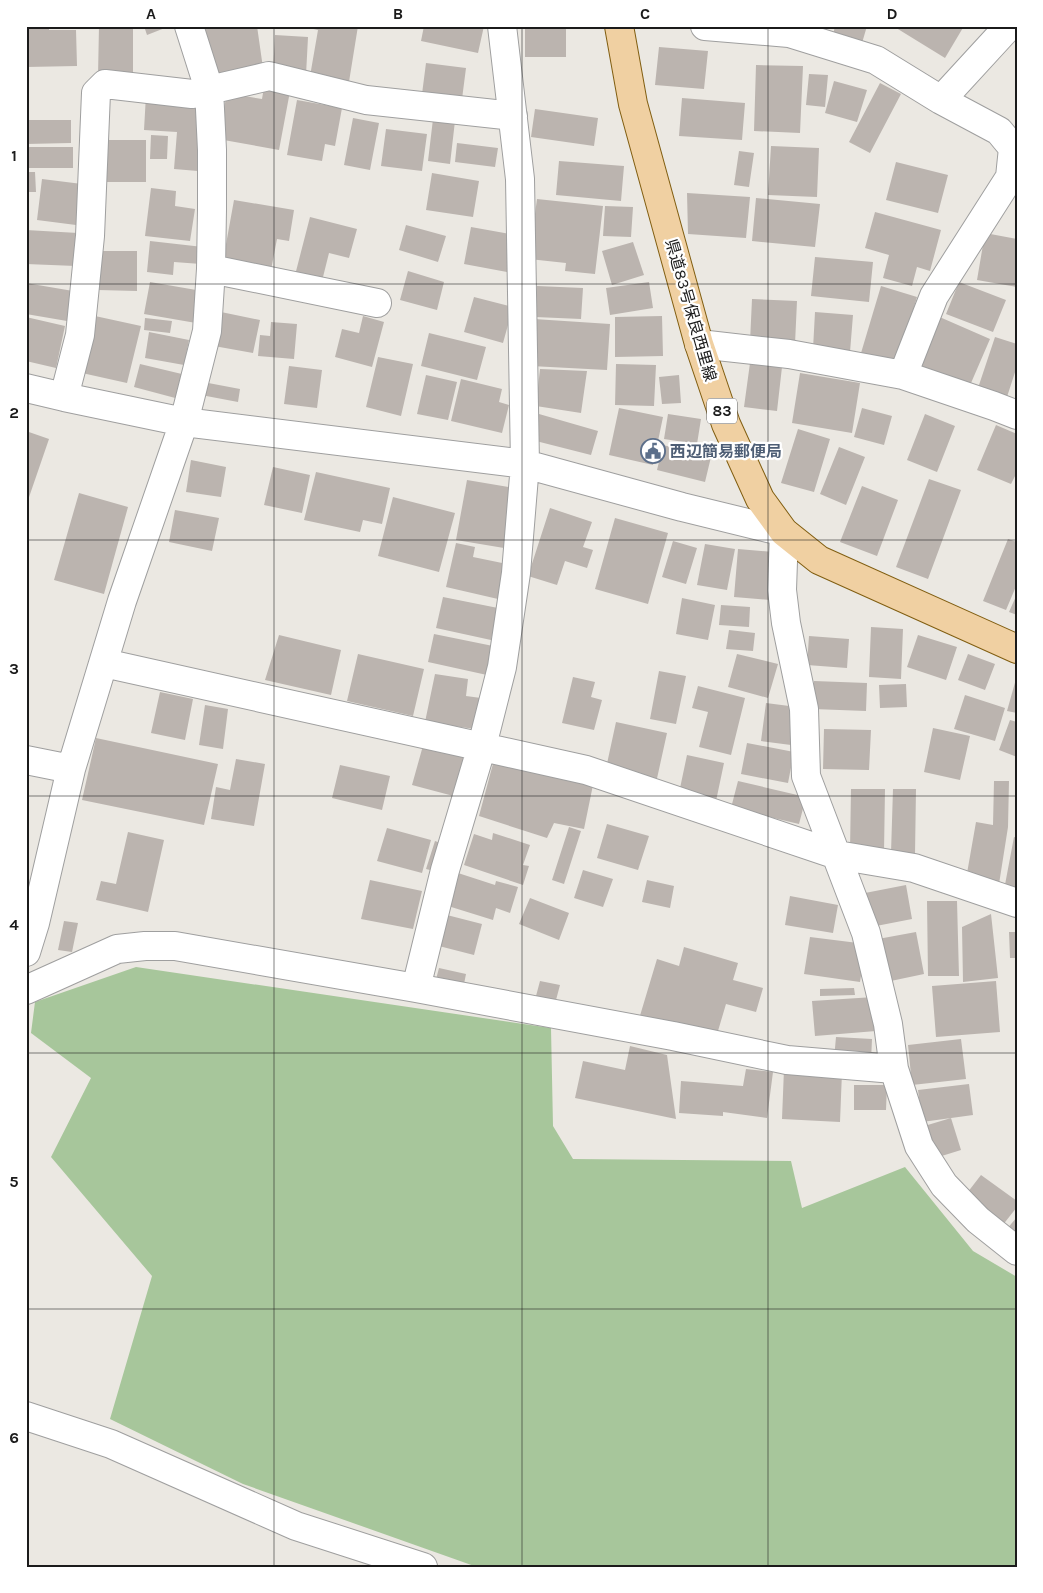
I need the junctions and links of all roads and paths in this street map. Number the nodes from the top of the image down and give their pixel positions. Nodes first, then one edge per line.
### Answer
1 (189, 26) edge
2 (502, 26) edge
3 (619, 26) edge
4 (706, 26) edge
5 (1009, 26) edge
6 (209, 89) junction
7 (941, 100) junction
8 (512, 116) junction
9 (212, 269) junction
10 (377, 303) dead end
11 (699, 344) junction
12 (902, 375) junction
13 (26, 388) edge
14 (64, 397) junction
15 (1017, 416) edge
16 (184, 422) junction
17 (526, 464) junction
18 (784, 532) junction
19 (1017, 649) edge
20 (104, 663) junction
21 (482, 746) junction
22 (26, 760) edge
23 (71, 769) junction
24 (837, 855) junction
25 (1017, 903) edge
26 (26, 952) edge
27 (416, 988) junction
28 (26, 990) edge
29 (894, 1069) junction
30 (1017, 1251) edge
31 (26, 1416) edge
32 (424, 1567) edge

1 - 6 street
2 - 8 street
3 - 11 main road, 県道83号保良西里線 / 83
4 - 7 street
5 - 7 street
6 - 8 street
6 - 9 street
6 - 14 street
7 - 12 street
8 - 17 street
9 - 10 street
9 - 16 street
11 - 12 street
11 - 18 main road, 県道83号保良西里線 / 83
12 - 15 street
13 - 14 street
14 - 16 street
16 - 17 street
16 - 20 street
17 - 18 street
17 - 21 street
18 - 19 main road, 県道83号保良西里線 / 83
18 - 24 street
20 - 21 street
20 - 23 street
21 - 24 street
21 - 27 street
22 - 23 street
23 - 26 street
24 - 25 street
24 - 29 street
27 - 28 street
27 - 29 street
29 - 30 street
31 - 32 street

